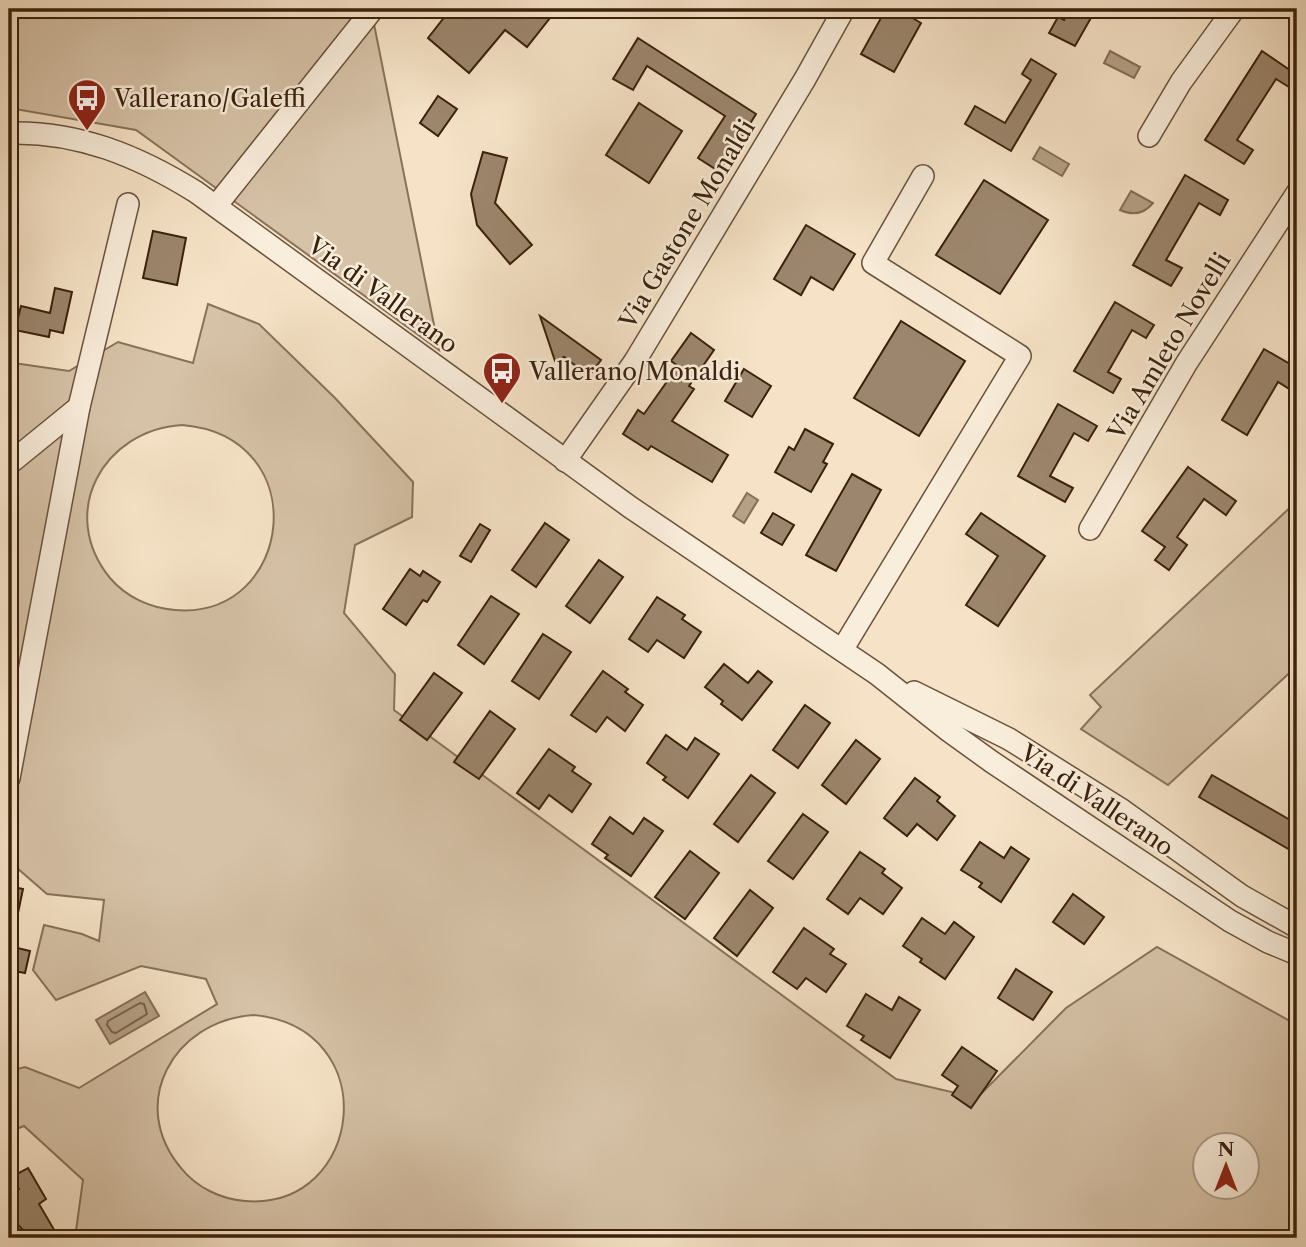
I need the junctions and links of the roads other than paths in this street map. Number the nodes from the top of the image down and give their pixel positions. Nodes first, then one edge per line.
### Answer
1 (373, 9) edge
2 (844, 9) edge
3 (1234, 9) edge
4 (9, 133) edge
5 (1149, 136) dead end
6 (923, 176) dead end
7 (1297, 192) edge
8 (128, 204) dead end
9 (216, 206) junction
10 (79, 407) junction
11 (565, 461) junction
12 (9, 464) edge
13 (1090, 529) dead end
14 (842, 650) junction
15 (877, 674) junction
16 (9, 778) edge
17 (1297, 927) edge
18 (1297, 954) edge
19 (9, 1234) edge
20 (12, 1238) edge

1 - 9 street
2 - 11 street, Via Gastone Monaldi
3 - 5 street
4 - 9 street, Via di Vallerano
6 - 14 street
7 - 13 street, Via Amleto Novelli
8 - 10 street
9 - 11 street, Via di Vallerano
10 - 12 street
10 - 16 street
11 - 14 street, Via di Vallerano
14 - 15 street, Via di Vallerano
15 - 17 street, Via di Vallerano
15 - 18 street, Via di Vallerano
19 - 20 street

